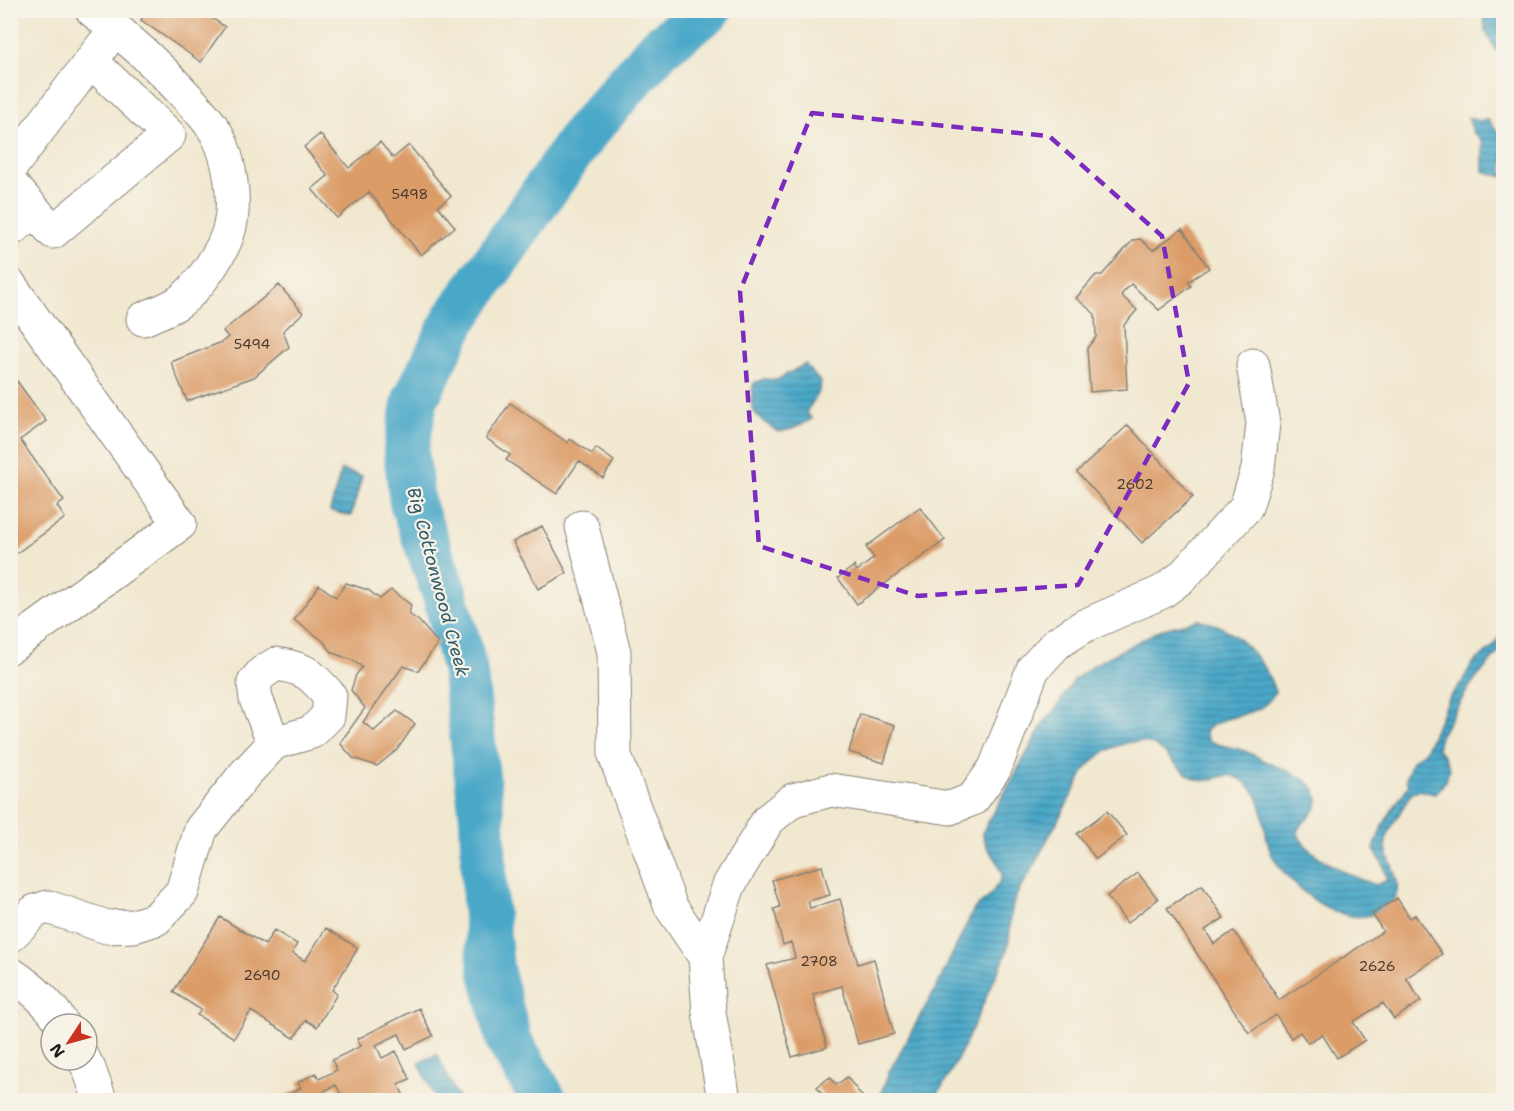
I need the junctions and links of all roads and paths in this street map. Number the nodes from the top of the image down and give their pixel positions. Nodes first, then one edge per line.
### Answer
1 (104, 19) edge
2 (91, 61) junction
3 (10, 168) edge
4 (10, 183) edge
5 (23, 221) edge
6 (10, 285) edge
7 (143, 319) dead end
8 (1254, 365) dead end
9 (582, 527) dead end
10 (10, 647) edge
11 (274, 743) dead end
12 (10, 936) edge
13 (705, 957) junction
14 (10, 974) edge
15 (53, 1012) edge
16 (90, 1072) edge
17 (100, 1101) edge
18 (724, 1101) edge

1 - 2 street
1 - 7 street
2 - 3 street
2 - 5 street
4 - 5 street
6 - 10 street
8 - 13 street
9 - 13 street
11 - 12 street
13 - 18 street
14 - 15 street
16 - 17 street

